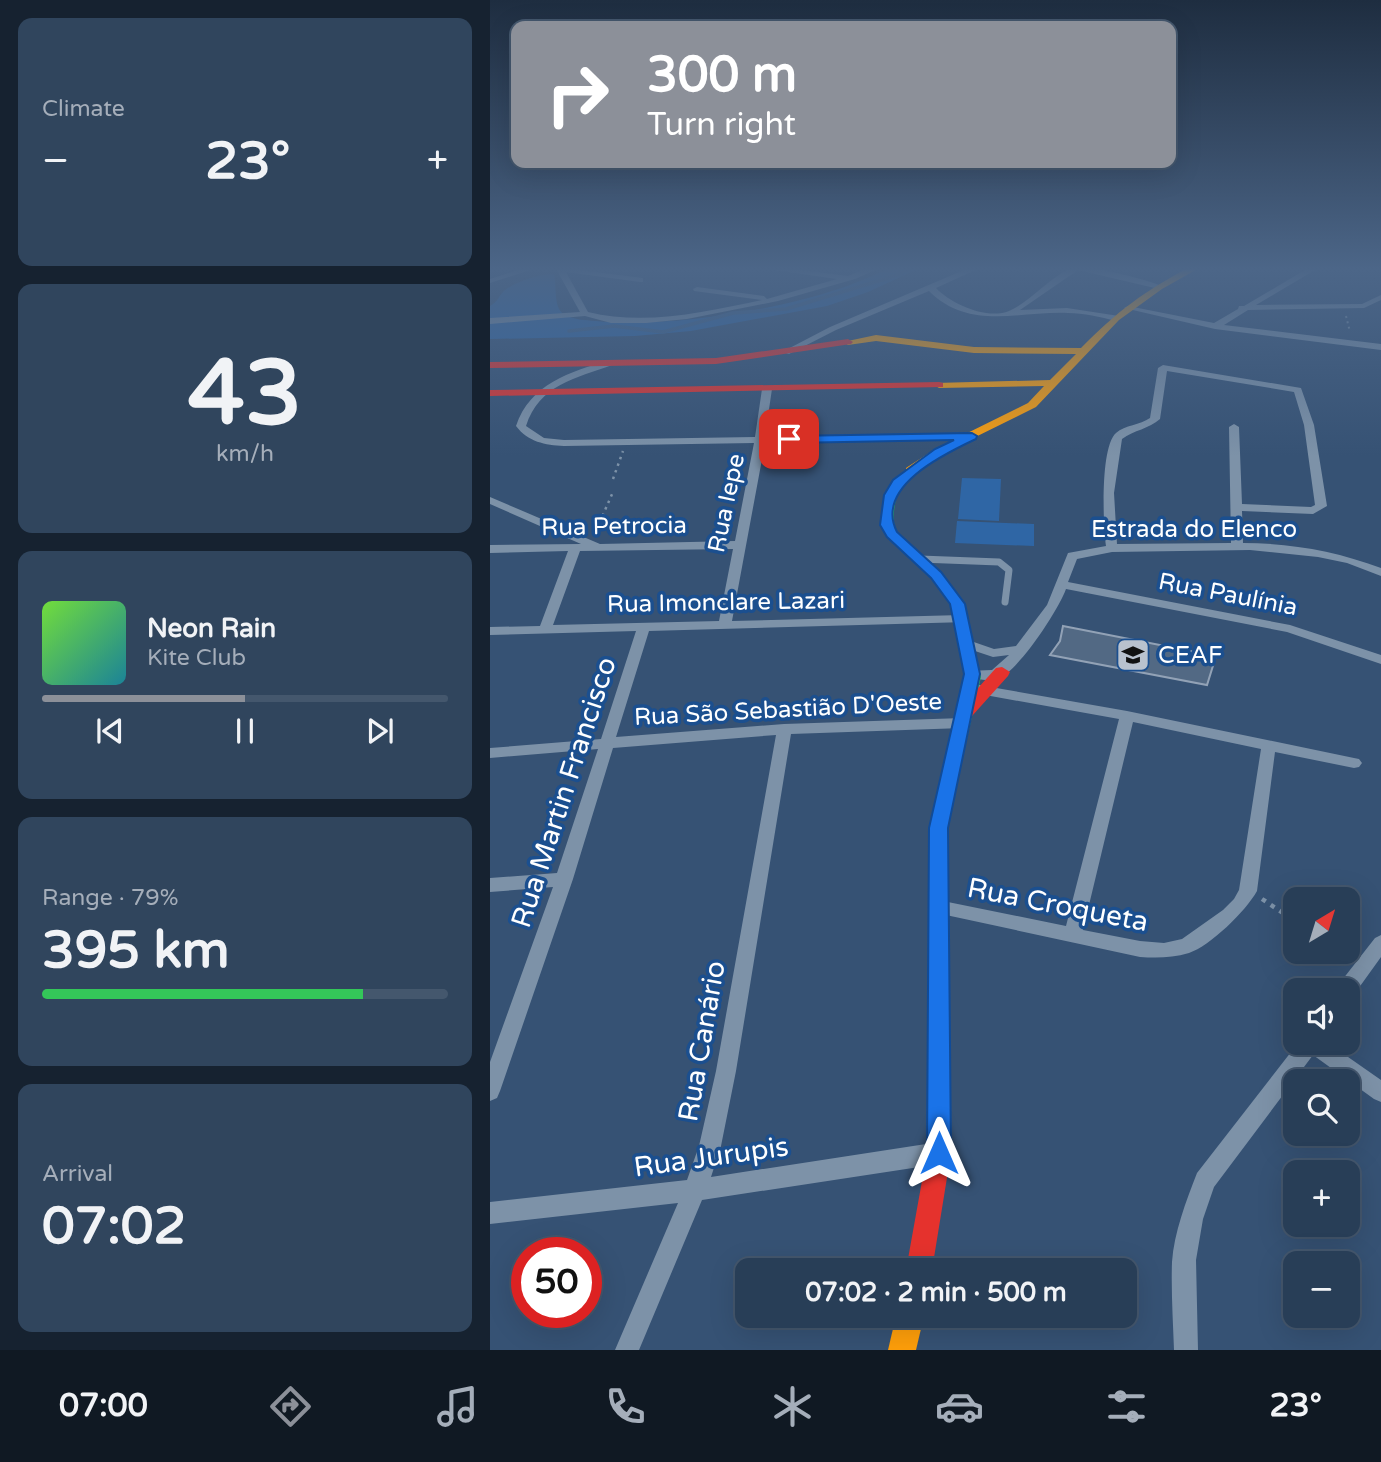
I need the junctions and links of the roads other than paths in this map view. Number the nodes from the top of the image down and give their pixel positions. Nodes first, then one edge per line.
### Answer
1 (828, 330) edge
2 (1105, 330) edge
3 (1244, 330) edge
4 (1381, 347) edge
5 (1085, 351) junction
6 (786, 352) junction
7 (609, 363) junction
8 (490, 365) edge
9 (1054, 383) junction
10 (767, 388) junction
11 (539, 391) junction
12 (490, 393) edge
13 (1234, 427) dead end
14 (972, 436) junction
15 (761, 440) junction
16 (490, 500) edge
17 (1238, 507) junction
18 (738, 544) junction
19 (595, 545) junction
20 (575, 548) junction
21 (1112, 548) junction
22 (1237, 548) junction
23 (490, 549) edge
24 (919, 559) junction
25 (1381, 572) edge
26 (1062, 585) junction
27 (1005, 602) dead end
28 (962, 619) junction
29 (725, 626) junction
30 (643, 627) junction
31 (545, 630) junction
32 (490, 631) edge
33 (968, 644) junction
34 (1017, 650) junction
35 (1381, 660) edge
36 (1002, 672) junction
37 (971, 681) junction
38 (987, 691) junction
39 (1127, 716) junction
40 (965, 717) junction
41 (785, 729) junction
42 (609, 742) junction
43 (1269, 744) junction
44 (490, 753) edge
45 (1354, 763) dead end
46 (564, 879) junction
47 (490, 885) edge
48 (938, 907) junction
49 (1073, 934) junction
50 (1381, 943) edge
51 (1355, 978) edge
52 (1302, 1055) edge
53 (1328, 1055) edge
54 (490, 1091) edge
55 (1381, 1092) edge
56 (939, 1153) junction
57 (695, 1190) junction
58 (490, 1213) edge
59 (921, 1258) edge
60 (907, 1328) edge
61 (626, 1350) edge
62 (902, 1350) edge
63 (1186, 1350) edge

1 - 6 street
2 - 5 main road
3 - 4 street
5 - 6 main road
5 - 9 main road
6 - 7 main road
7 - 8 main road
7 - 11 street
9 - 10 main road
9 - 14 main road
10 - 11 main road
10 - 15 street, Rua Iepe
11 - 12 main road
11 - 15 street
13 - 17 street
14 - 15 street
14 - 24 main road
15 - 18 street, Rua Iepe
16 - 19 street
17 - 21 street
17 - 22 street
18 - 19 street, Rua Petrocia
18 - 29 street, Rua Iepe
19 - 20 street, Rua Petrocia
20 - 23 street, Rua Petrocia
20 - 31 street
21 - 22 street, Estrada do Elenco
21 - 26 street, Estrada do Elenco
22 - 25 street, Estrada do Elenco
24 - 27 lane
24 - 28 main road
26 - 34 street, Estrada do Elenco
26 - 35 street, Rua Paulínia
28 - 29 street, Rua Imonclare Lazari
28 - 33 main road
29 - 30 street, Rua Imonclare Lazari
30 - 31 street, Rua Imonclare Lazari
30 - 42 street, Rua Martin Francisco
31 - 32 street, Rua Imonclare Lazari
33 - 34 street
33 - 37 main road
34 - 36 street, Estrada do Elenco
36 - 37 street
36 - 38 main road
37 - 38 street
37 - 40 main road
38 - 39 street
38 - 40 main road
39 - 43 street
39 - 49 street
40 - 41 street, Rua São Sebastião D'Oeste
40 - 48 main road
41 - 42 street, Rua São Sebastião D'Oeste
41 - 57 street, Rua Canário
42 - 44 street, Rua São Sebastião D'Oeste
42 - 46 street, Rua Martin Francisco
43 - 45 street
43 - 49 street, Rua Croqueta
46 - 47 street
46 - 54 street, Rua Martin Francisco
48 - 49 street, Rua Croqueta
48 - 56 main road
50 - 51 street
52 - 63 street
53 - 55 street
56 - 57 street, Rua Jurupis
56 - 59 main road
57 - 58 street, Rua Jurupis
57 - 61 street, Rua Canário
60 - 62 main road

